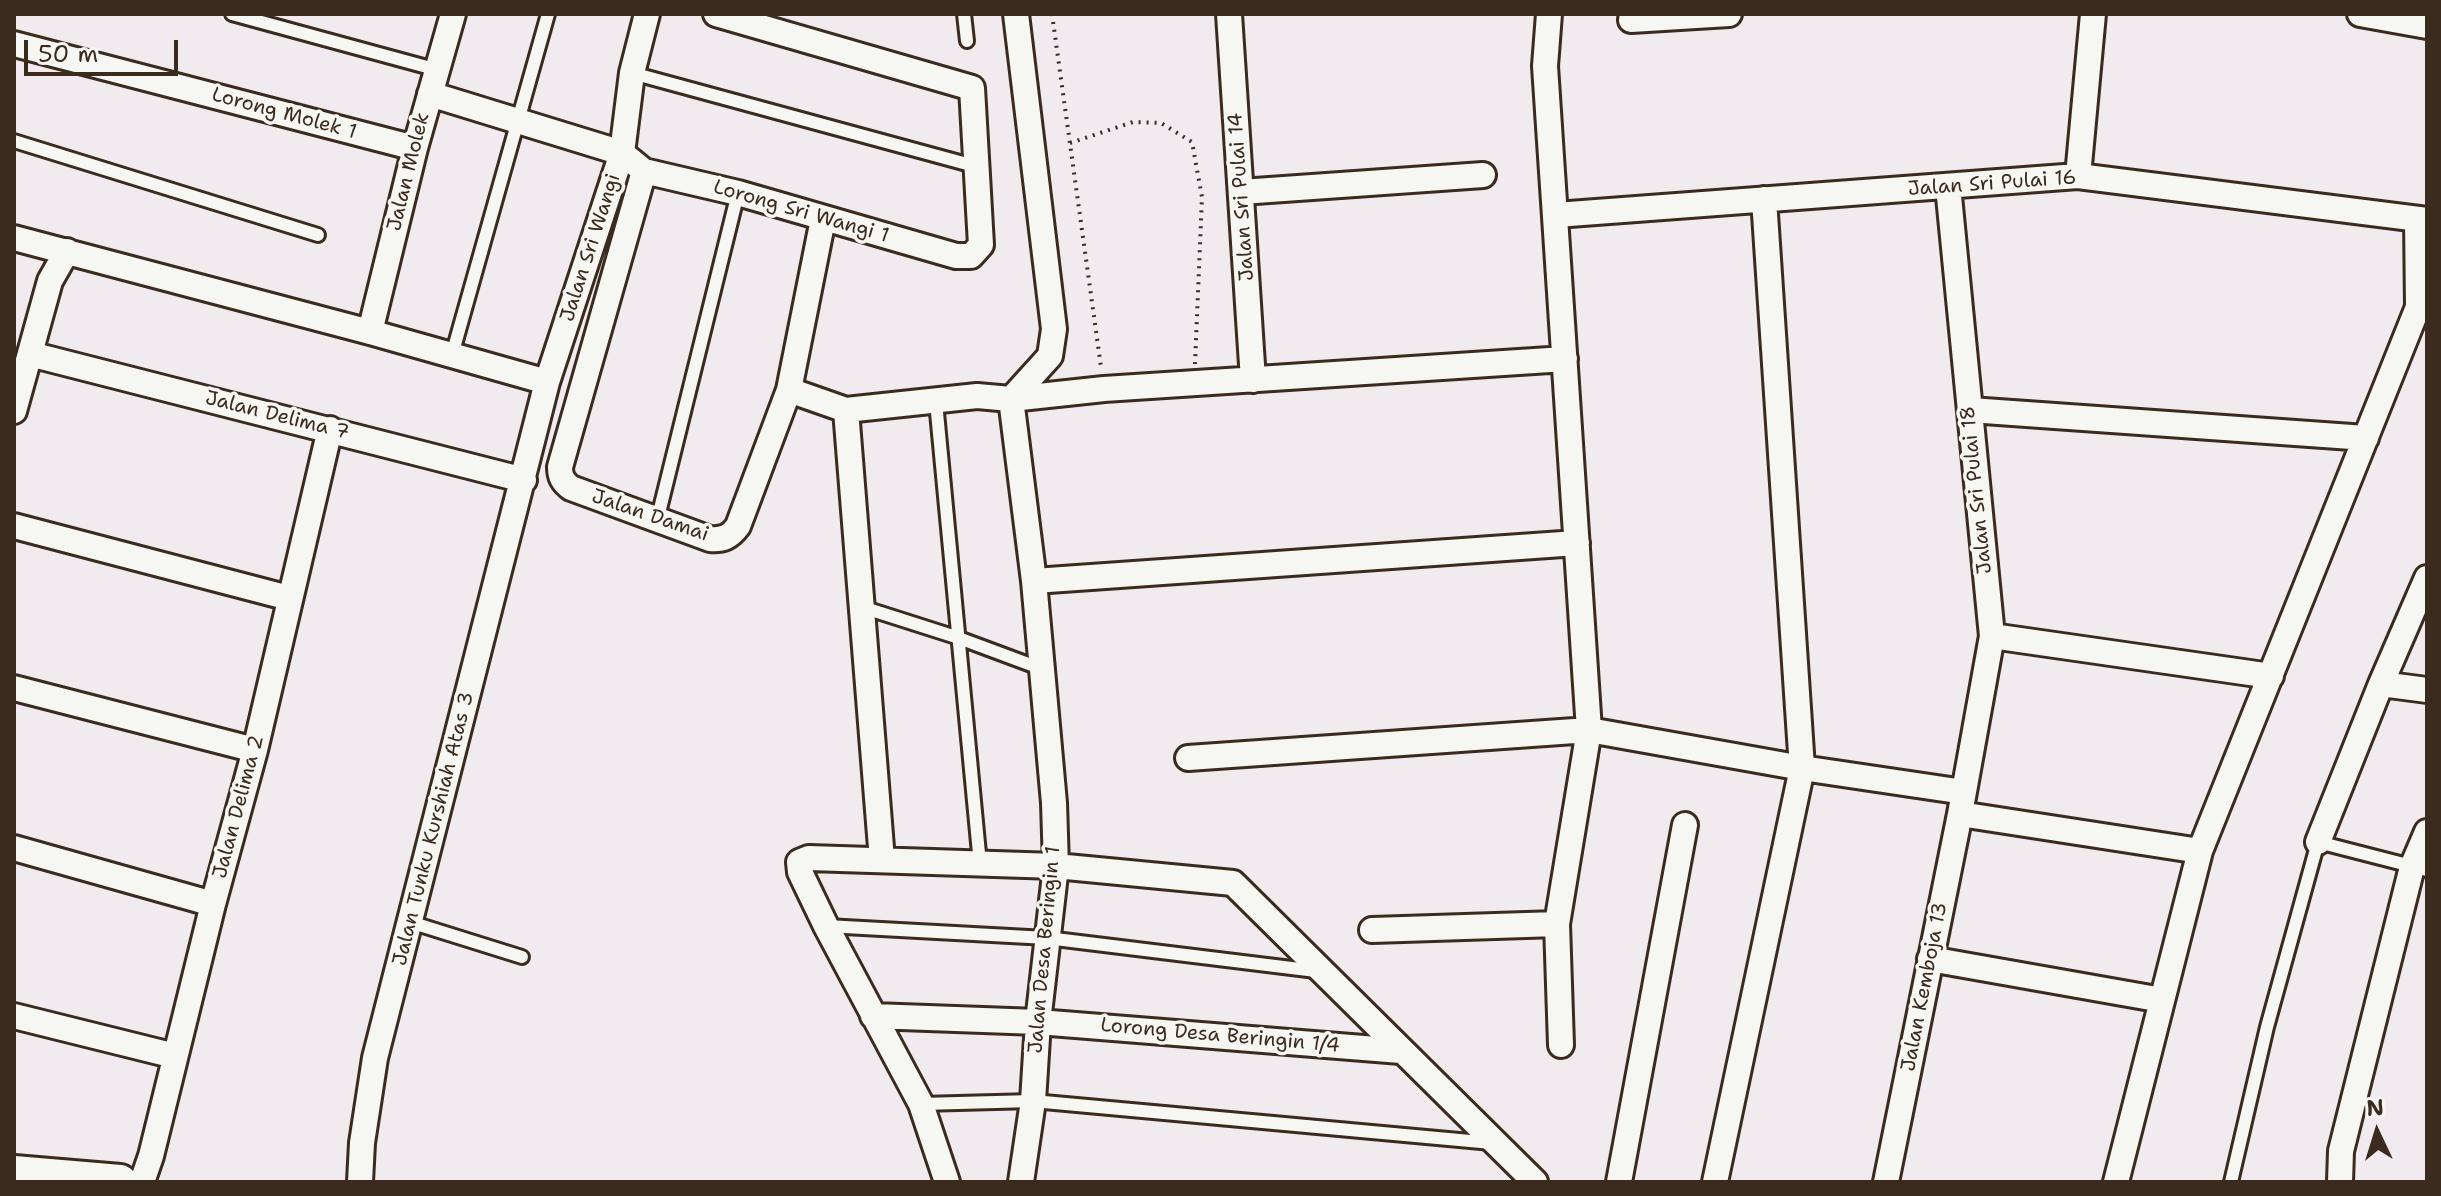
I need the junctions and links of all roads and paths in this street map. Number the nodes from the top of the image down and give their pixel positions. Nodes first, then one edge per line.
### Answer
1 (232, 14) edge
2 (453, 14) edge
3 (548, 14) edge
4 (647, 14) edge
5 (716, 14) edge
6 (964, 14) edge
7 (1016, 14) edge
8 (1052, 14) edge
9 (1229, 14) edge
10 (1549, 14) edge
11 (1729, 14) edge
12 (2093, 14) edge
13 (2360, 14) edge
14 (1631, 20) dead end
15 (2427, 26) edge
16 (967, 41) dead end
17 (14, 44) edge
18 (438, 70) junction
19 (632, 73) junction
20 (430, 94) junction
21 (519, 119) junction
22 (14, 141) edge
23 (1070, 143) junction
24 (415, 148) junction
25 (622, 153) junction
26 (978, 167) junction
27 (644, 171) junction
28 (1483, 175) dead end
29 (2078, 176) junction
30 (1948, 186) junction
31 (1241, 192) junction
32 (738, 193) junction
33 (1764, 199) junction
34 (1556, 215) junction
35 (823, 219) junction
36 (2422, 220) edge
37 (318, 235) dead end
38 (14, 238) edge
39 (67, 251) junction
40 (370, 332) junction
41 (30, 354) junction
42 (452, 355) junction
43 (1565, 359) junction
44 (1253, 380) junction
45 (547, 382) junction
46 (1194, 384) junction
47 (1104, 389) junction
48 (789, 390) junction
49 (1011, 399) junction
50 (936, 402) junction
51 (846, 410) junction
52 (1970, 410) junction
53 (14, 411) edge
54 (330, 429) junction
55 (2366, 438) junction
56 (524, 480) junction
57 (657, 521) junction
58 (14, 526) edge
59 (1577, 543) junction
60 (1034, 581) junction
61 (2426, 583) edge
62 (289, 598) junction
63 (862, 607) junction
64 (1992, 636) junction
65 (956, 637) junction
66 (1042, 669) junction
67 (2271, 676) junction
68 (2381, 684) junction
69 (14, 688) edge
70 (2427, 690) edge
71 (1589, 730) junction
72 (255, 750) junction
73 (1188, 758) dead end
74 (1802, 768) junction
75 (1962, 803) junction
76 (1685, 825) dead end
77 (2427, 832) edge
78 (2318, 842) junction
79 (14, 848) edge
80 (2200, 851) junction
81 (882, 860) junction
82 (980, 864) junction
83 (1056, 866) junction
84 (2419, 868) edge
85 (213, 904) junction
86 (410, 922) junction
87 (1557, 924) junction
88 (826, 926) junction
89 (1372, 930) dead end
90 (1047, 938) junction
91 (522, 957) dead end
92 (1930, 959) junction
93 (1322, 972) junction
94 (2162, 1000) junction
95 (14, 1016) edge
96 (873, 1016) junction
97 (1038, 1022) junction
98 (1561, 1045) dead end
99 (1401, 1051) junction
100 (175, 1056) junction
101 (1033, 1101) junction
102 (921, 1104) junction
103 (1496, 1144) junction
104 (14, 1173) edge
105 (120, 1182) edge
106 (142, 1182) edge
107 (360, 1182) edge
108 (947, 1182) edge
109 (1021, 1182) edge
110 (1535, 1182) edge
111 (1619, 1182) edge
112 (1715, 1182) edge
113 (1886, 1182) edge
114 (2116, 1182) edge
115 (2231, 1182) edge
116 (2340, 1182) edge

1 - 18 lane
2 - 18 street, Jalan Molek
3 - 21 lane
4 - 19 street, Jalan Sri Wangi
5 - 26 street
6 - 16 lane
7 - 49 street
8 - 23 path
9 - 31 street, Jalan Sri Pulai 14
10 - 34 street
11 - 14 street
12 - 29 street
13 - 15 street
17 - 24 street, Lorong Molek 1
18 - 20 street, Jalan Molek
19 - 25 street, Jalan Sri Wangi
19 - 26 lane
20 - 21 street
20 - 24 street, Jalan Molek
21 - 25 street
21 - 42 lane
22 - 37 lane
23 - 46 path
23 - 47 path
24 - 40 street, Jalan Molek
25 - 27 street, Lorong Sri Wangi 1
25 - 45 street, Jalan Sri Wangi
26 - 35 street, Lorong Sri Wangi 1
27 - 32 street, Lorong Sri Wangi 1
27 - 57 street, Jalan Damai
28 - 31 street
29 - 30 street, Jalan Sri Pulai 16
29 - 36 street, Jalan Sri Pulai 16
30 - 33 street, Jalan Sri Pulai 16
30 - 52 street, Jalan Sri Pulai 18
31 - 44 street, Jalan Sri Pulai 14
32 - 35 street, Lorong Sri Wangi 1
32 - 57 lane
33 - 34 street, Jalan Sri Pulai 16
33 - 74 street
34 - 43 street
35 - 48 street, Jalan Damai
36 - 55 street
38 - 39 street
39 - 40 street
39 - 41 street
40 - 42 street
41 - 53 street
41 - 54 street, Jalan Delima 7
42 - 45 street
43 - 44 street
43 - 59 street
44 - 46 street
45 - 56 street, Jalan Sri Wangi
46 - 47 street
47 - 49 street
48 - 51 street
48 - 57 street, Jalan Damai
49 - 50 street
49 - 60 street, Jalan Desa Beringin 1
50 - 51 street
50 - 65 lane
51 - 63 street
52 - 55 street
52 - 64 street, Jalan Sri Pulai 18
54 - 56 street, Jalan Delima 7
54 - 62 street, Jalan Delima 2
55 - 67 street
56 - 86 street, Jalan Tunku Kurshiah Atas 3
58 - 62 street
59 - 60 street
59 - 71 street
60 - 66 street, Jalan Desa Beringin 1
61 - 68 street
62 - 72 street, Jalan Delima 2
63 - 65 lane
63 - 81 street
64 - 67 street
64 - 75 street, Jalan Sri Pulai 18
65 - 66 lane
65 - 82 lane
66 - 83 street, Jalan Desa Beringin 1
67 - 80 street
68 - 70 street
68 - 78 street
69 - 72 street
71 - 73 street
71 - 74 street
71 - 87 street
72 - 85 street, Jalan Delima 2
74 - 75 street
74 - 112 street
75 - 80 street
75 - 92 street, Jalan Kemboja 13
76 - 111 street
77 - 84 street
78 - 84 lane
78 - 115 lane
79 - 85 street
80 - 94 street
81 - 82 street
81 - 88 street
82 - 83 street
83 - 90 street, Jalan Desa Beringin 1
83 - 93 street
84 - 116 street
85 - 100 street, Jalan Delima 2
86 - 91 lane
86 - 107 street, Jalan Tunku Kurshiah Atas 3
87 - 89 street
87 - 98 street
88 - 90 lane
88 - 96 street
90 - 93 lane
90 - 97 street, Jalan Desa Beringin 1
92 - 94 street
92 - 113 street, Jalan Kemboja 13
93 - 99 street
94 - 114 street
95 - 100 street
96 - 97 street, Lorong Desa Beringin 1/4
96 - 102 street
97 - 99 street, Lorong Desa Beringin 1/4
97 - 101 street, Jalan Desa Beringin 1
99 - 103 street
100 - 106 street, Jalan Delima 2
101 - 102 lane
101 - 103 lane
101 - 109 street, Jalan Desa Beringin 1
102 - 108 street
103 - 110 street
104 - 105 main road

